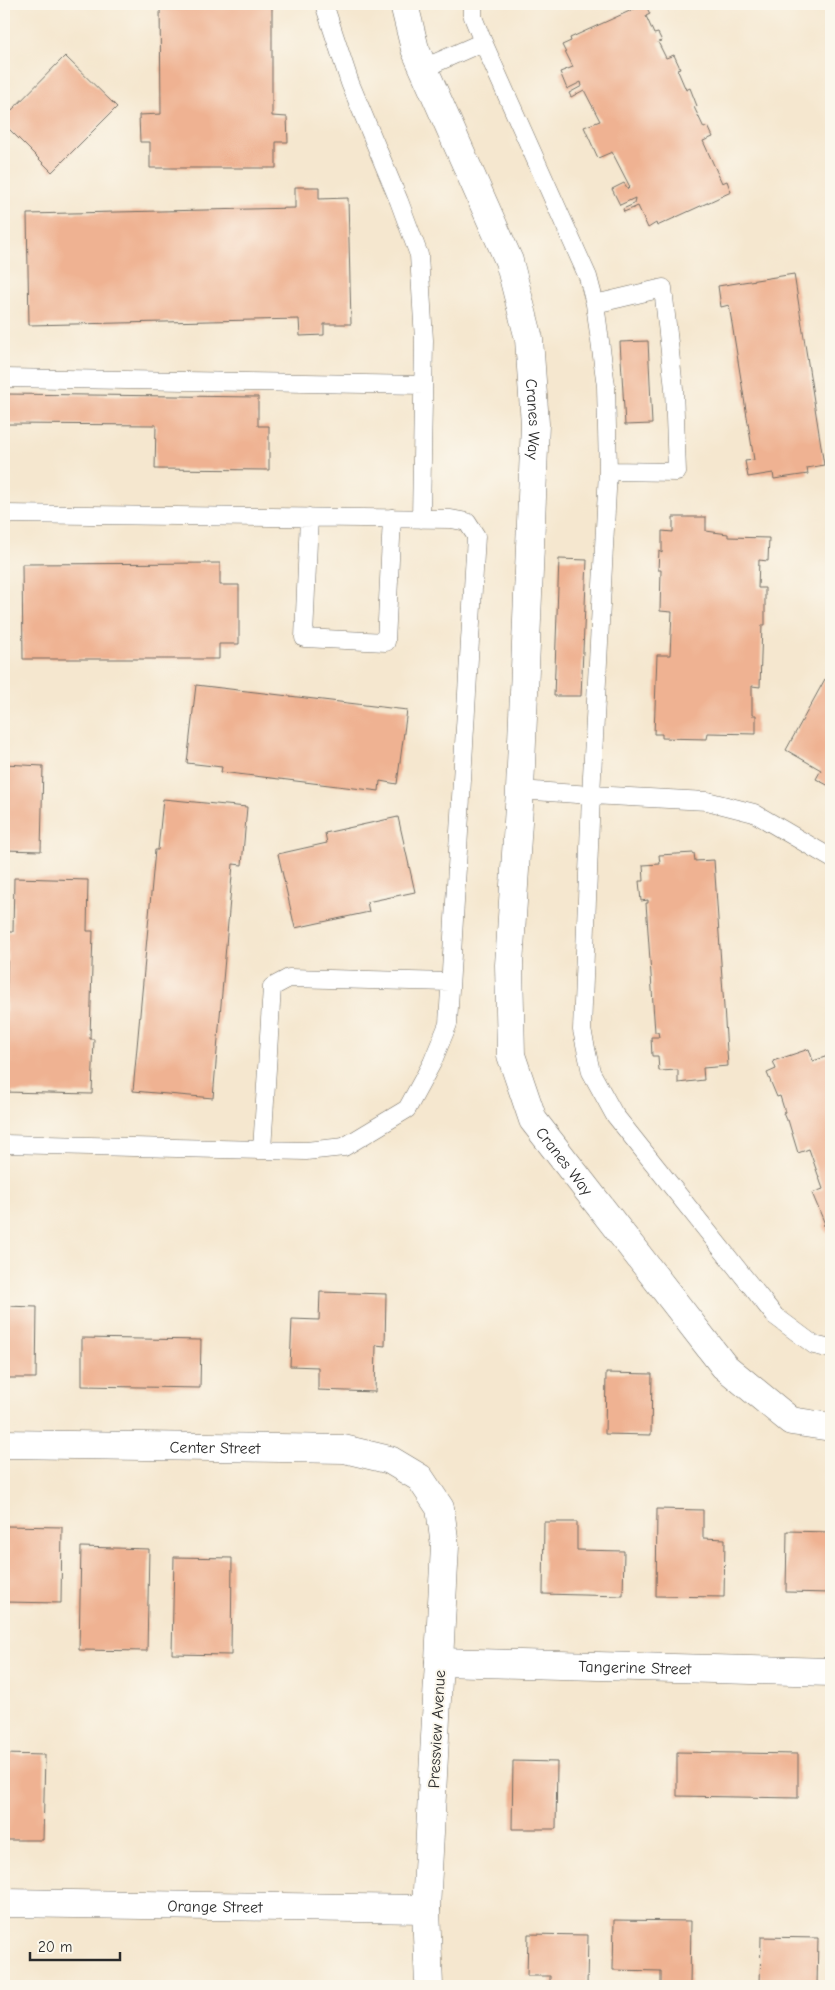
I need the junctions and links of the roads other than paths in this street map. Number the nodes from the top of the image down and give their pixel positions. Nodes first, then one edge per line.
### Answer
1 (324, 4) edge
2 (404, 4) edge
3 (473, 4) edge
4 (483, 42) junction
5 (424, 68) junction
6 (595, 304) junction
7 (4, 378) edge
8 (423, 385) junction
9 (608, 471) junction
10 (4, 514) edge
11 (309, 517) junction
12 (392, 518) junction
13 (421, 519) junction
14 (520, 790) junction
15 (591, 795) junction
16 (831, 858) edge
17 (450, 982) junction
18 (4, 1144) edge
19 (262, 1150) junction
20 (831, 1349) edge
21 (831, 1427) edge
22 (4, 1444) edge
23 (420, 1478) joint
24 (439, 1662) junction
25 (831, 1672) edge
26 (4, 1903) edge
27 (426, 1910) junction
28 (429, 1986) edge

1 - 8 lane
2 - 5 street, Cranes Way
3 - 4 lane
4 - 5 lane
4 - 6 lane
5 - 14 street, Cranes Way
6 - 9 lane
6 - 9 lane
7 - 8 lane
8 - 13 lane
9 - 15 lane
10 - 11 lane
11 - 12 lane
11 - 12 lane
12 - 13 lane
13 - 17 lane
14 - 15 lane
14 - 21 street, Cranes Way
15 - 16 lane
15 - 20 lane
17 - 19 lane
17 - 19 lane
18 - 19 lane
22 - 23 street, Center Street
23 - 24 street, Pressview Avenue
24 - 25 street, Tangerine Street
24 - 27 street, Pressview Avenue
26 - 27 street, Orange Street
27 - 28 street, Pressview Avenue

